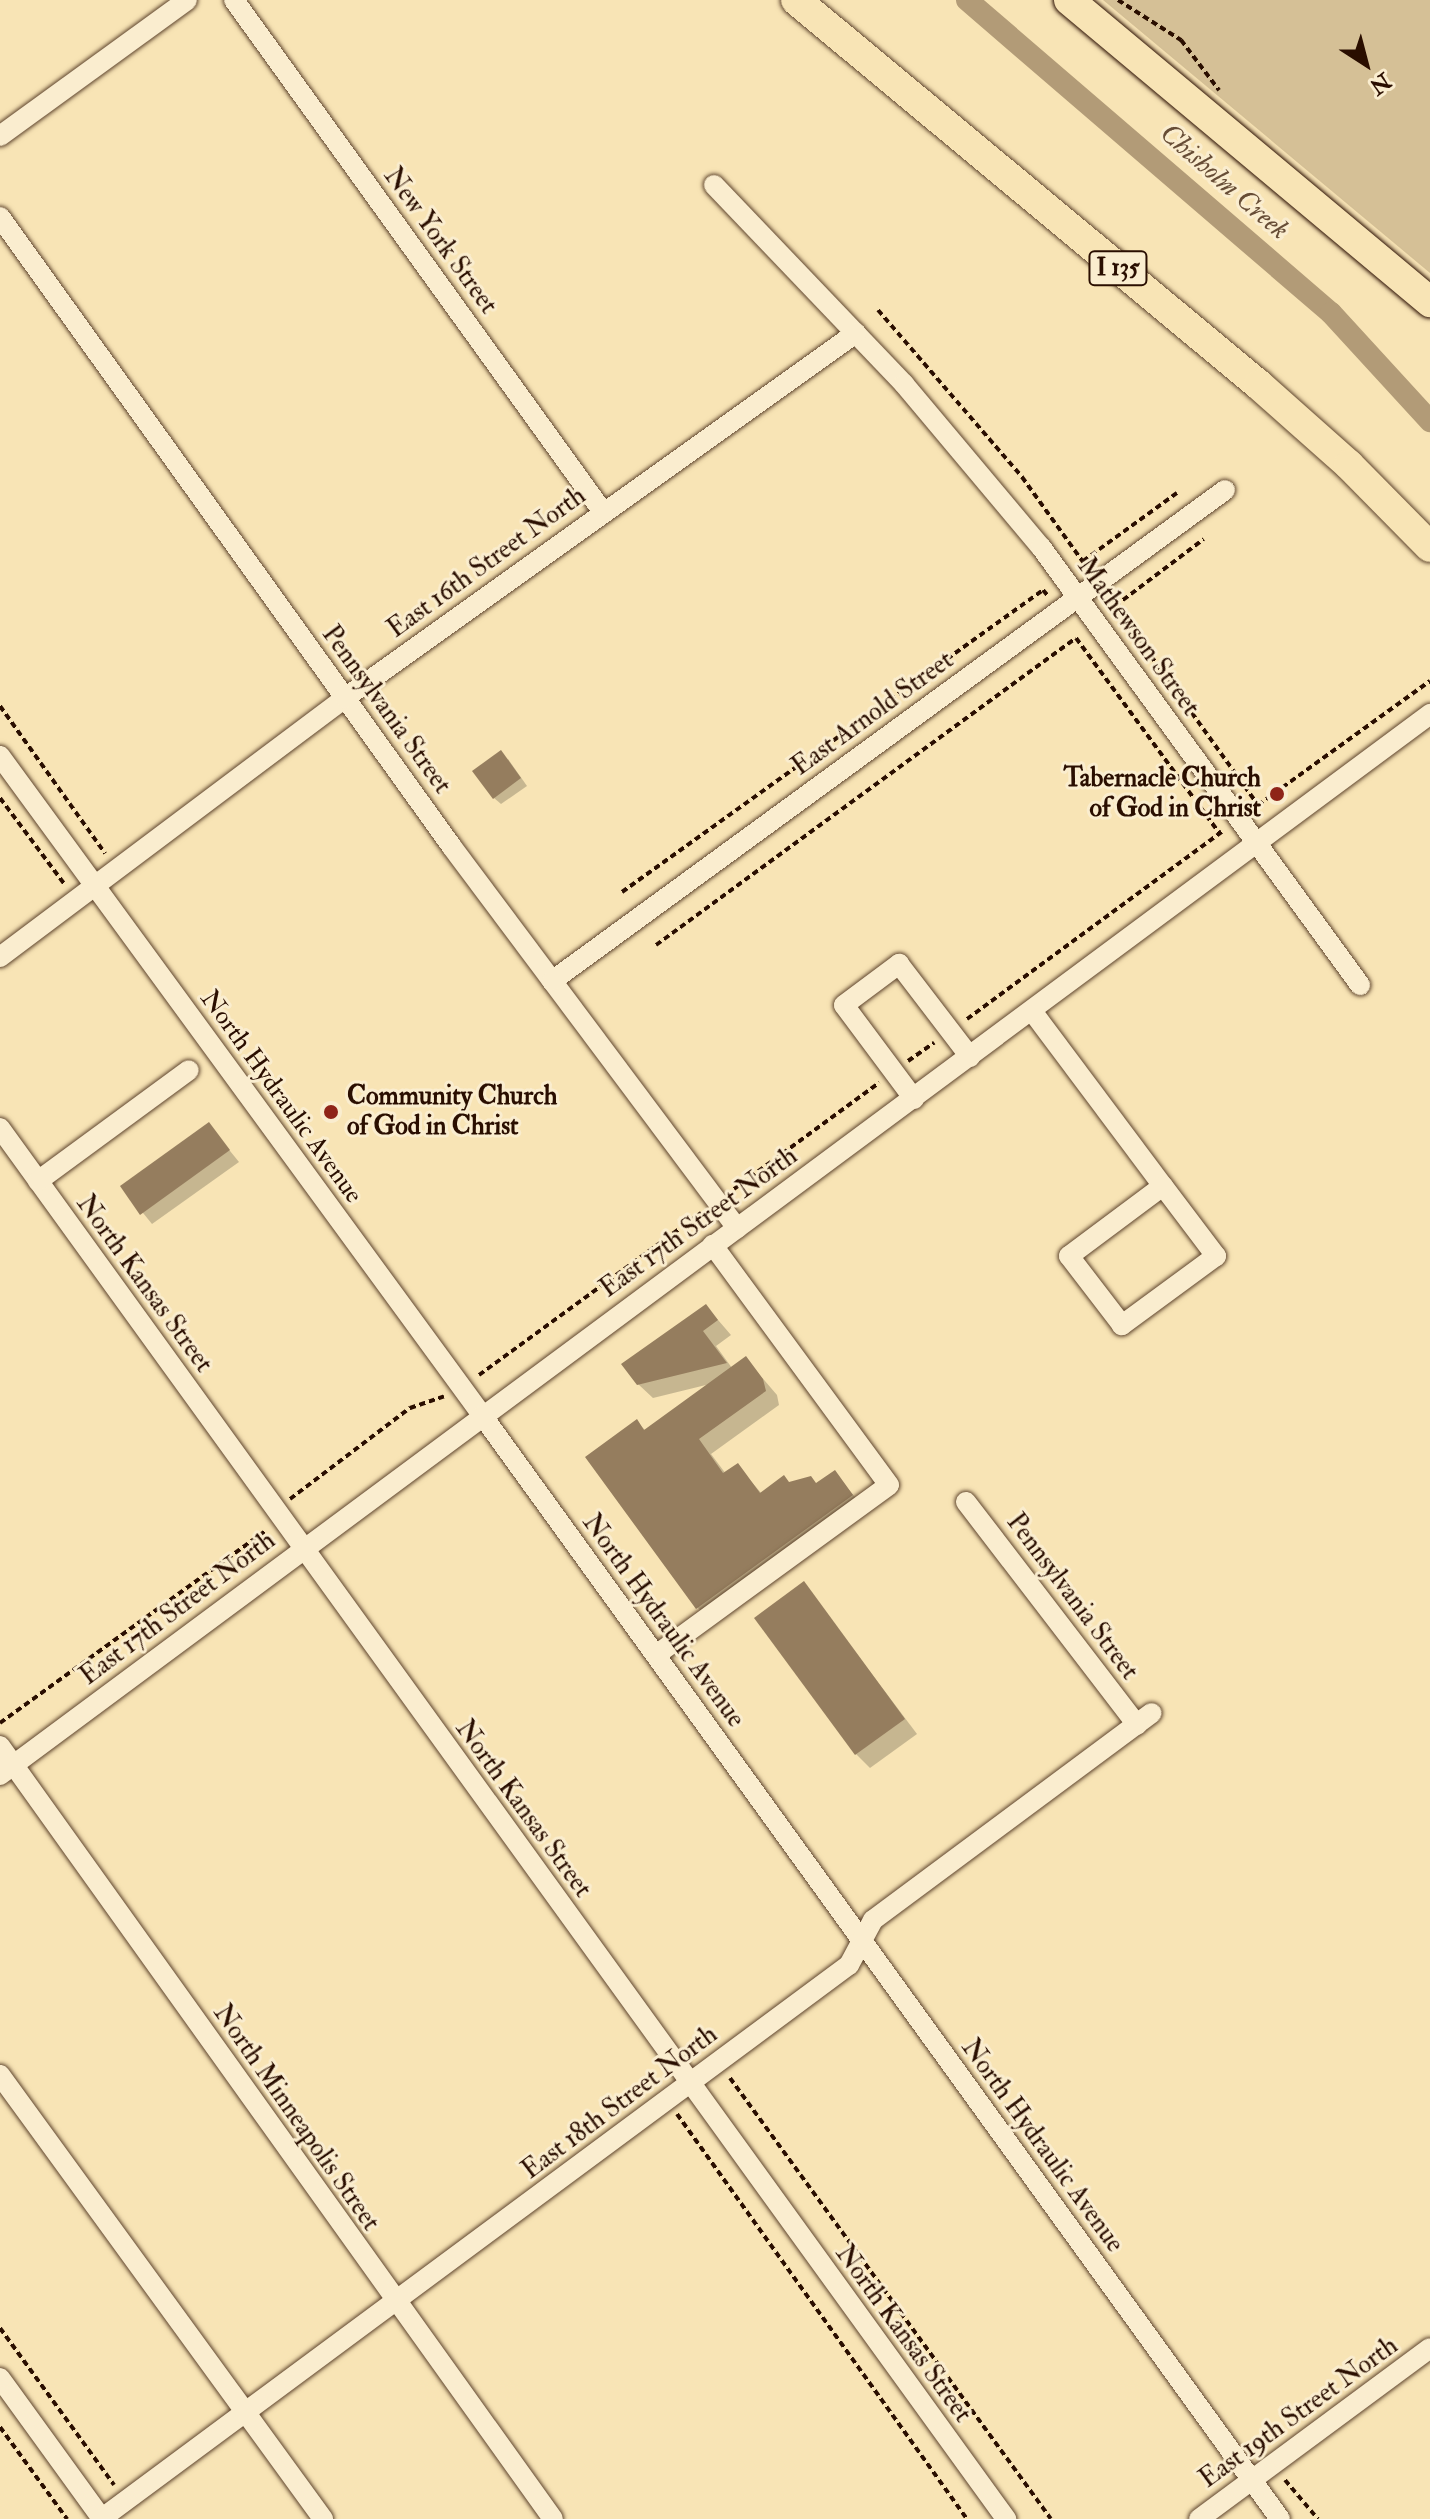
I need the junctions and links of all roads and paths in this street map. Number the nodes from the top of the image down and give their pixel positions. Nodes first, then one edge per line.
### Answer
1 (187, 0) edge
2 (234, 0) edge
3 (796, 0) edge
4 (1069, 0) edge
5 (1118, 0) edge
6 (1229, 102) dead end
7 (0, 136) edge
8 (714, 185) dead end
9 (0, 217) edge
10 (1430, 302) edge
11 (878, 310) dead end
12 (856, 333) junction
13 (1225, 490) dead end
14 (1177, 493) dead end
15 (603, 512) junction
16 (1204, 539) dead end
17 (1430, 547) edge
18 (1083, 561) junction
19 (1098, 582) junction
20 (1077, 598) junction
21 (1115, 606) junction
22 (1058, 611) junction
23 (1076, 638) junction
24 (1430, 681) edge
25 (345, 698) junction
26 (1430, 714) edge
27 (0, 756) edge
28 (1258, 805) junction
29 (1238, 820) junction
30 (1219, 833) junction
31 (1256, 845) junction
32 (95, 887) junction
33 (622, 892) dead end
34 (656, 945) dead end
35 (0, 957) edge
36 (552, 981) junction
37 (1360, 985) dead end
38 (1032, 1011) junction
39 (950, 1031) junction
40 (970, 1057) junction
41 (189, 1070) dead end
42 (894, 1072) junction
43 (914, 1099) junction
44 (0, 1128) edge
45 (38, 1181) junction
46 (1163, 1186) junction
47 (717, 1201) junction
48 (737, 1228) junction
49 (713, 1245) junction
50 (461, 1386) junction
51 (482, 1415) junction
52 (966, 1502) dead end
53 (279, 1515) junction
54 (302, 1549) junction
55 (656, 1655) junction
56 (1145, 1719) joint
57 (0, 1723) edge
58 (0, 1746) edge
59 (7, 1770) edge
60 (861, 1941) junction
61 (0, 2075) edge
62 (694, 2090) junction
63 (395, 2302) junction
64 (0, 2328) edge
65 (1430, 2348) edge
66 (0, 2378) edge
67 (246, 2412) junction
68 (0, 2427) edge
69 (1251, 2480) junction
70 (126, 2501) junction
71 (67, 2519) edge
72 (101, 2519) edge
73 (323, 2519) edge
74 (553, 2519) edge
75 (967, 2519) edge
76 (1006, 2519) edge
77 (1051, 2519) edge
78 (1199, 2519) edge
79 (1280, 2519) edge

1 - 7 street
2 - 15 street, New York Street
3 - 17 highway, I 135
4 - 10 highway, bridge
5 - 6 path
8 - 12 street, Mathewson Street
9 - 25 street, Pennsylvania Street
11 - 18 path
12 - 15 street, East 16th Street North
12 - 20 street, Mathewson Street
13 - 19 street, East Arnold Street
14 - 18 path
15 - 25 street, East 16th Street North
16 - 21 path
18 - 19 path
19 - 20 street, East Arnold Street
19 - 21 path
20 - 22 street, East Arnold Street
20 - 29 street, Mathewson Street
21 - 28 path
22 - 23 path
22 - 33 path
22 - 36 street, East Arnold Street
23 - 30 path
23 - 34 path
24 - 28 path
25 - 32 street, East 16th Street North
25 - 36 street, Pennsylvania Street
26 - 31 street, East 17th Street North
27 - 32 street, North Hydraulic Avenue
28 - 29 path
29 - 30 path
29 - 31 street, Mathewson Street
30 - 39 path
31 - 37 street, Mathewson Street
31 - 38 street, East 17th Street North
32 - 35 street, East 16th Street North
32 - 50 street, North Hydraulic Avenue
36 - 47 street, Pennsylvania Street
38 - 40 street, East 17th Street North
38 - 46 street
39 - 40 street
39 - 42 path
39 - 42 street
40 - 43 street, East 17th Street North
41 - 45 street
42 - 43 street
42 - 47 path
43 - 48 street, East 17th Street North
44 - 45 street, North Kansas Street
45 - 53 street, North Kansas Street
46 - 46 street
47 - 48 street, Pennsylvania Street
47 - 50 path
48 - 49 street, East 17th Street North
49 - 51 street, East 17th Street North
49 - 55 street
50 - 51 street, North Hydraulic Avenue
50 - 53 path
51 - 54 street, East 17th Street North
51 - 55 street, North Hydraulic Avenue
52 - 56 street, Pennsylvania Street
53 - 54 street, North Kansas Street
53 - 57 path
54 - 59 street, East 17th Street North
54 - 62 street, North Kansas Street
55 - 60 street, North Hydraulic Avenue
56 - 60 street, East 18th Street North
58 - 59 street, North Minneapolis Street
59 - 63 street, North Minneapolis Street
60 - 62 street, East 18th Street North
60 - 69 street, North Hydraulic Avenue
61 - 67 street
62 - 63 street, East 18th Street North
62 - 75 path
62 - 76 street, North Kansas Street
62 - 77 path
63 - 67 street, East 18th Street North
63 - 74 street, North Minneapolis Street
64 - 70 path
65 - 69 street, East 19th Street North
66 - 72 street
67 - 70 street, East 18th Street North
67 - 73 street
68 - 71 path
69 - 78 street, East 19th Street North
69 - 79 street, North Hydraulic Avenue
70 - 72 street, East 18th Street North

